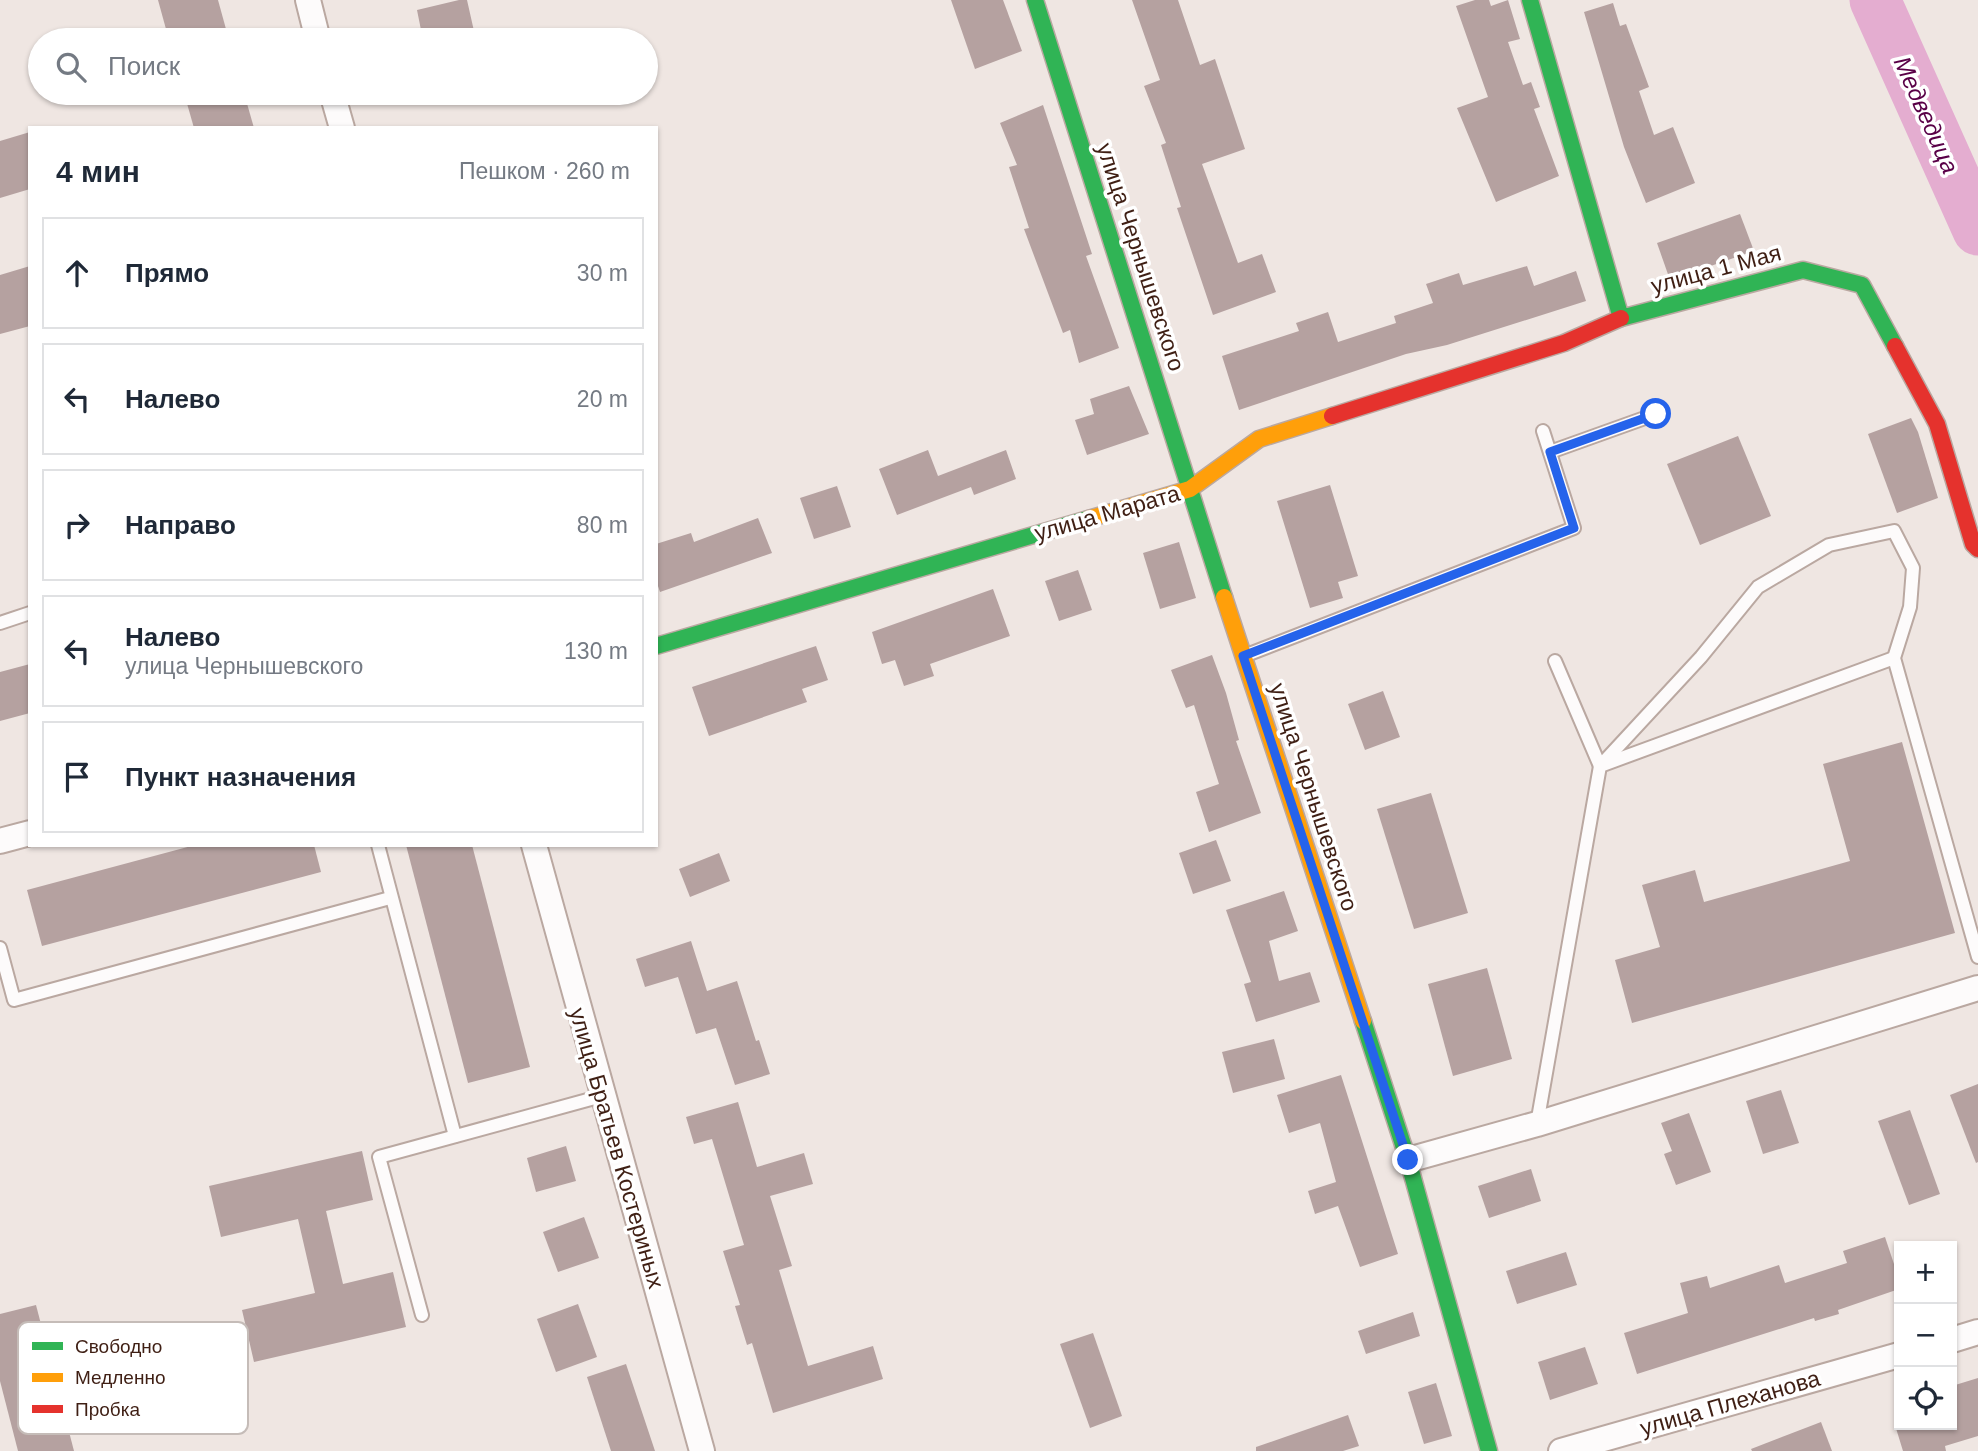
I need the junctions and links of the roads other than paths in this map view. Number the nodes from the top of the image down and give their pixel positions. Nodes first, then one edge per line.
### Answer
1 (308, 0) edge
2 (1035, 0) edge
3 (1530, 0) edge
4 (315, 28) edge
5 (335, 105) edge
6 (341, 126) edge
7 (1621, 318) junction
8 (1656, 414) dead end
9 (1543, 430) dead end
10 (1550, 452) junction
11 (1191, 489) junction
12 (1978, 550) edge
13 (28, 614) edge
14 (0, 623) edge
15 (658, 645) edge
16 (1243, 656) junction
17 (1894, 658) junction
18 (1555, 661) dead end
19 (1600, 766) junction
20 (28, 834) edge
21 (0, 841) edge
22 (378, 847) edge
23 (535, 847) edge
24 (390, 898) junction
25 (0, 948) edge
26 (1978, 957) edge
27 (1978, 988) edge
28 (602, 1096) junction
29 (1538, 1124) junction
30 (455, 1136) junction
31 (1408, 1160) junction
32 (422, 1315) dead end
33 (1978, 1332) edge
34 (1957, 1338) edge
35 (1894, 1356) edge
36 (702, 1451) edge
37 (1489, 1451) edge
38 (1561, 1451) edge

1 - 4 street
2 - 11 street, улица Чернышевского
3 - 7 street
5 - 6 street
7 - 11 street, улица Марата
7 - 12 street, улица 1 Мая
8 - 10 lane
9 - 10 lane
10 - 16 lane
11 - 15 street, улица Марата
11 - 16 street, улица Чернышевского
13 - 14 lane
16 - 31 street, улица Чернышевского
17 - 19 lane
17 - 19 lane
17 - 26 lane
18 - 19 lane
19 - 29 lane
20 - 21 street
22 - 24 lane
23 - 28 street, улица Братьев Костериных
24 - 25 lane
24 - 30 lane
27 - 29 street
28 - 30 lane
28 - 36 street, улица Братьев Костериных
29 - 31 street
30 - 32 lane
31 - 37 street, улица Чернышевского
33 - 34 street
35 - 38 street, улица Плеханова

